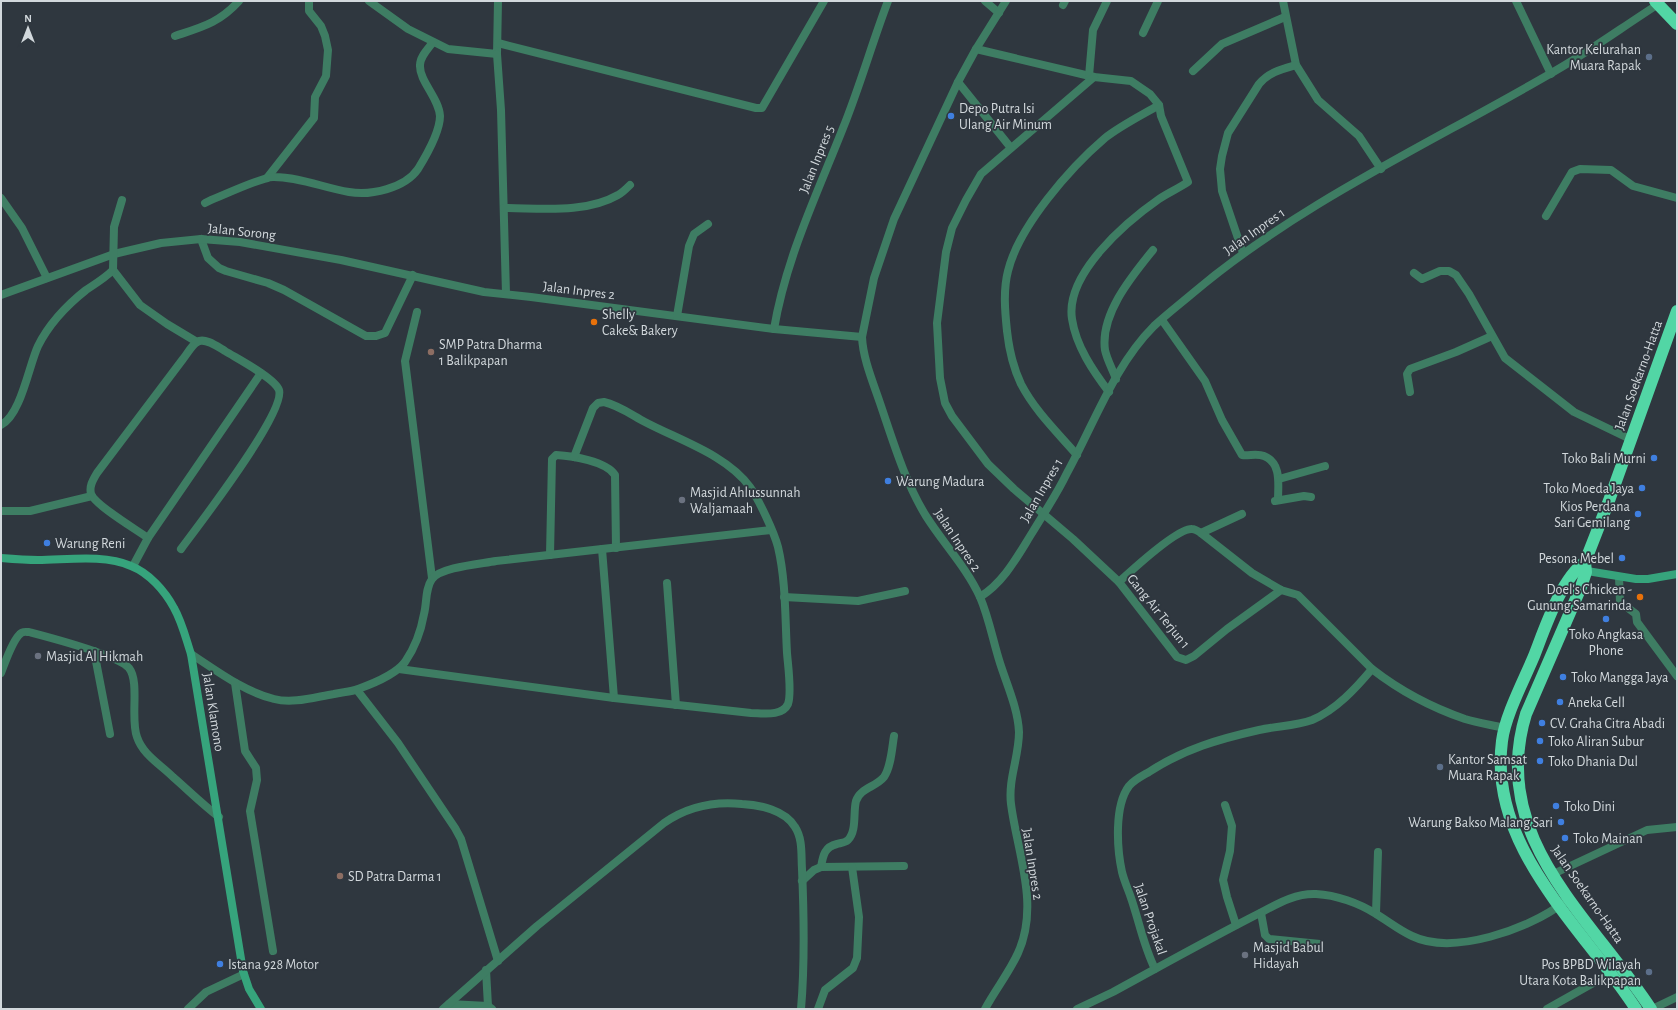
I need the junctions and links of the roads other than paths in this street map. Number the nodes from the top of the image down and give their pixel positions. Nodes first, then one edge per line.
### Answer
1 (239, 1) edge
2 (309, 1) edge
3 (369, 1) edge
4 (498, 1) edge
5 (824, 1) edge
6 (888, 1) edge
7 (986, 1) edge
8 (1006, 1) edge
9 (1107, 1) edge
10 (1158, 1) edge
11 (1283, 1) edge
12 (1516, 1) edge
13 (1656, 3) edge
14 (1000, 13) junction
15 (1285, 16) junction
16 (1677, 24) edge
17 (1143, 33) dead end
18 (175, 36) dead end
19 (434, 42) junction
20 (498, 43) junction
21 (976, 49) junction
22 (497, 54) junction
23 (1296, 65) junction
24 (1193, 71) dead end
25 (1551, 74) junction
26 (1091, 76) junction
27 (958, 82) junction
28 (1159, 105) junction
29 (1011, 148) junction
30 (1381, 169) junction
31 (267, 178) junction
32 (630, 185) dead end
33 (1, 198) edge
34 (1677, 198) edge
35 (122, 200) dead end
36 (205, 203) dead end
37 (504, 208) junction
38 (1546, 216) dead end
39 (708, 224) dead end
40 (201, 239) junction
41 (1152, 250) dead end
42 (1243, 253) junction
43 (114, 254) junction
44 (113, 270) junction
45 (1414, 273) dead end
46 (413, 275) junction
47 (47, 278) junction
48 (484, 292) joint
49 (506, 294) junction
50 (1, 295) edge
51 (1677, 311) edge
52 (417, 312) dead end
53 (677, 316) junction
54 (1162, 320) junction
55 (774, 329) junction
56 (1492, 336) junction
57 (862, 337) junction
58 (197, 342) junction
59 (261, 373) junction
60 (1116, 379) junction
61 (1109, 392) junction
62 (1410, 392) dead end
63 (1, 425) edge
64 (1630, 439) junction
65 (1077, 455) junction
66 (574, 456) junction
67 (1325, 466) dead end
68 (1278, 479) junction
69 (92, 496) junction
70 (1311, 497) dead end
71 (1, 511) edge
72 (1043, 514) junction
73 (1242, 514) dead end
74 (771, 530) junction
75 (1201, 533) junction
76 (148, 538) junction
77 (616, 548) junction
78 (181, 549) dead end
79 (602, 549) junction
80 (550, 555) junction
81 (1, 558) edge
82 (133, 566) junction
83 (1583, 567) junction
84 (1677, 574) edge
85 (1619, 577) junction
86 (432, 578) junction
87 (1119, 582) junction
88 (667, 583) dead end
89 (1281, 590) junction
90 (906, 591) dead end
91 (784, 597) junction
92 (980, 597) junction
93 (94, 652) junction
94 (191, 654) junction
95 (399, 669) junction
96 (1372, 669) junction
97 (1, 673) edge
98 (1677, 676) edge
99 (235, 683) junction
100 (357, 690) junction
101 (614, 698) junction
102 (676, 705) junction
103 (1504, 728) junction
104 (110, 734) dead end
105 (894, 736) dead end
106 (1225, 805) dead end
107 (218, 817) junction
108 (1677, 827) edge
109 (1378, 852) dead end
110 (904, 866) dead end
111 (821, 867) junction
112 (852, 867) junction
113 (1551, 874) junction
114 (802, 881) junction
115 (1564, 902) junction
116 (1261, 913) junction
117 (1376, 913) junction
118 (1236, 925) junction
119 (1320, 944) dead end
120 (273, 951) dead end
121 (498, 961) junction
122 (1155, 969) junction
123 (486, 970) junction
124 (1611, 973) junction
125 (244, 974) junction
126 (1633, 982) junction
127 (1623, 990) junction
128 (1677, 997) edge
129 (446, 1006) edge
130 (490, 1008) edge
131 (188, 1009) edge
132 (261, 1009) edge
133 (801, 1009) edge
134 (818, 1009) edge
135 (985, 1009) edge
136 (1077, 1009) edge
137 (1547, 1009) edge
138 (1636, 1009) edge
139 (1651, 1009) edge

1 - 18 street
2 - 31 street
3 - 19 street
4 - 20 street
5 - 20 street
6 - 55 street, Jalan Inpres 5
7 - 14 street
8 - 14 street
9 - 26 street
10 - 17 street
11 - 15 street
12 - 25 street
13 - 16 highway
13 - 25 street, Jalan Inpres 1
14 - 21 street
15 - 23 street
15 - 24 street
19 - 22 street
19 - 31 street
20 - 22 street
21 - 26 street
21 - 27 street
22 - 37 street
23 - 30 street
23 - 42 street
25 - 30 street, Jalan Inpres 1
26 - 28 street
26 - 29 street, Gang Air Terjun 1
27 - 29 street
27 - 57 street
28 - 61 street
28 - 65 street
29 - 72 street, Gang Air Terjun 1
30 - 42 street, Jalan Inpres 1
31 - 36 street
32 - 37 street
33 - 47 street
34 - 38 street
35 - 43 street
37 - 49 street
39 - 53 street
40 - 43 street, Jalan Sorong
40 - 46 street, Jalan Sorong
40 - 46 street
41 - 60 street
42 - 54 street, Jalan Inpres 1
43 - 44 street
43 - 47 street, Jalan Sorong
44 - 58 street
44 - 63 street
45 - 56 street
46 - 48 street, Jalan Sorong
47 - 50 street, Jalan Sorong
48 - 49 street, Jalan Inpres 2
49 - 53 street, Jalan Inpres 2
51 - 64 highway, Jalan Soekarno-Hatta
52 - 86 street
53 - 55 street, Jalan Inpres 2
54 - 60 street, Jalan Inpres 1
54 - 68 street
55 - 57 street, Jalan Inpres 2
56 - 62 street
56 - 64 street
57 - 92 street, Jalan Inpres 2
58 - 59 street
58 - 69 street
59 - 76 street
59 - 78 street
60 - 61 street, Jalan Inpres 1
61 - 65 street, Jalan Inpres 1
64 - 83 highway, Jalan Soekarno-Hatta
65 - 72 street, Jalan Inpres 1
66 - 74 street
66 - 77 street
66 - 80 street
67 - 68 street
68 - 70 street
69 - 71 street
69 - 76 street
72 - 87 street, Gang Air Terjun 1
72 - 92 street, Jalan Inpres 1
73 - 75 street
74 - 77 street
74 - 91 street
75 - 87 street
75 - 89 street
76 - 82 street
77 - 79 street
79 - 80 street
79 - 101 street
80 - 86 street
81 - 82 main road, Jalan Klamono
82 - 94 main road, Jalan Klamono
83 - 85 main road
83 - 103 highway, Jalan Soekarno-Hatta
83 - 113 highway, Jalan Soekarno-Hatta
84 - 85 main road
85 - 98 street
86 - 95 street
87 - 89 street, Gang Air Terjun 1
88 - 102 street
89 - 96 street
90 - 91 street
91 - 102 street
92 - 135 street, Jalan Inpres 2
93 - 97 street
93 - 104 street
93 - 107 street
94 - 99 street
94 - 107 main road, Jalan Klamono
95 - 100 street
95 - 101 street
96 - 103 street
96 - 122 street, Jalan Projakal
99 - 100 street
99 - 120 street
100 - 121 street
101 - 102 street
103 - 115 highway, Jalan Soekarno-Hatta
105 - 111 street
106 - 118 street
107 - 125 main road, Jalan Klamono
108 - 113 street
109 - 117 street
110 - 112 street
111 - 112 street
111 - 114 street
112 - 134 street
113 - 115 highway, Jalan Soekarno-Hatta
114 - 121 street
114 - 133 street
115 - 117 street, Jalan Projakal
115 - 124 highway, Jalan Soekarno-Hatta
115 - 126 highway, Jalan Soekarno-Hatta
116 - 117 street, Jalan Projakal
116 - 118 street, Jalan Projakal
116 - 119 street
118 - 122 street, Jalan Projakal
121 - 123 street
122 - 136 street
123 - 129 street
123 - 130 street
124 - 127 highway, Jalan Soekarno-Hatta
124 - 137 street
125 - 131 street
125 - 132 main road, Jalan Klamono
126 - 127 highway
126 - 139 highway, Jalan Soekarno-Hatta
127 - 138 highway, Jalan Soekarno-Hatta
128 - 139 street
129 - 130 street

